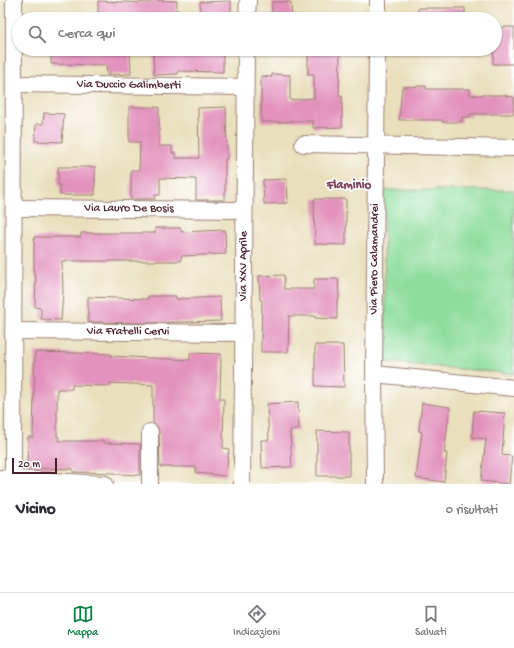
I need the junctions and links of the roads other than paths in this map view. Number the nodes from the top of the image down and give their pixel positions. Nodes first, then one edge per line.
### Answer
1 (14, 0) edge
2 (248, 0) edge
3 (378, 0) edge
4 (14, 12) edge
5 (247, 12) edge
6 (378, 12) edge
7 (14, 56) edge
8 (246, 56) edge
9 (377, 56) edge
10 (14, 84) junction
11 (245, 87) junction
12 (303, 144) dead end
13 (376, 145) junction
14 (514, 148) edge
15 (14, 208) junction
16 (244, 210) junction
17 (13, 331) junction
18 (243, 333) junction
19 (374, 374) junction
20 (514, 388) edge
21 (150, 432) dead end
22 (6, 478) edge
23 (103, 484) edge
24 (150, 484) edge
25 (242, 484) edge
26 (375, 484) edge

1 - 4 street
2 - 5 street
3 - 6 street
7 - 10 street
8 - 11 street, Via XXV Aprile
9 - 13 street, Via Piero Calamandrei
10 - 11 street, Via Duccio Galimberti
10 - 15 street
11 - 16 street, Via XXV Aprile
12 - 13 street
13 - 14 street
13 - 19 street, Via Piero Calamandrei
15 - 16 street, Via Lauro De Bosis
15 - 17 street
16 - 18 street, Via XXV Aprile
17 - 18 street, Via Fratelli Cervi
17 - 22 street
18 - 25 street, Via XXV Aprile
19 - 20 street
19 - 26 street, Via Piero Calamandrei
21 - 24 street
22 - 23 street

